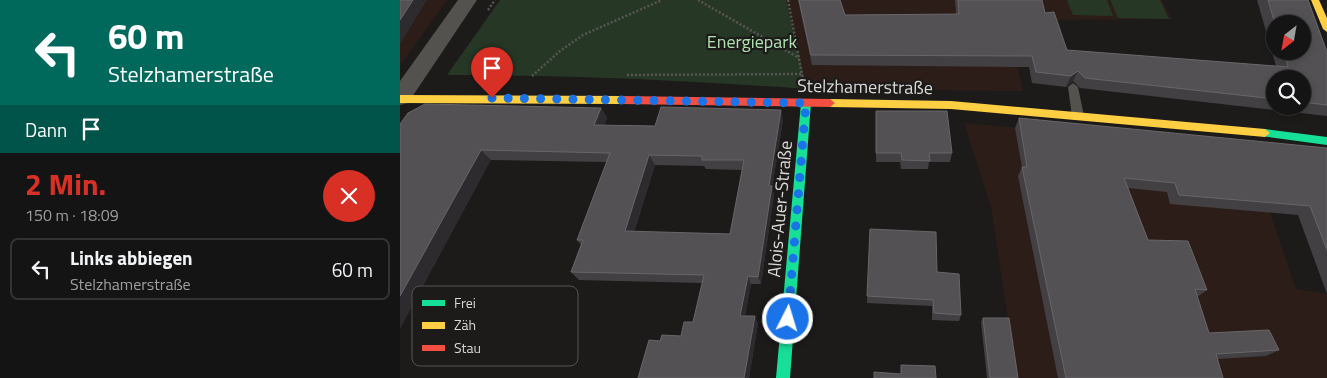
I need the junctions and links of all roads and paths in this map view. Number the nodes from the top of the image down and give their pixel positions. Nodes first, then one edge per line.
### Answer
1 (468, 0) edge
2 (662, 0) edge
3 (698, 0) edge
4 (788, 0) edge
5 (1315, 0) edge
6 (1327, 29) edge
7 (799, 58) junction
8 (532, 76) dead end
9 (1073, 87) edge
10 (400, 98) edge
11 (806, 103) junction
12 (1078, 116) junction
13 (1327, 141) edge
14 (783, 378) edge

1 - 10 street
2 - 8 path
3 - 7 path
4 - 7 path
5 - 6 main road
7 - 11 path
9 - 12 lane
10 - 11 main road, Stelzhamerstraße
11 - 12 main road, Stelzhamerstraße
11 - 14 main road, Alois-Auer-Straße
12 - 13 main road, Stelzhamerstraße

